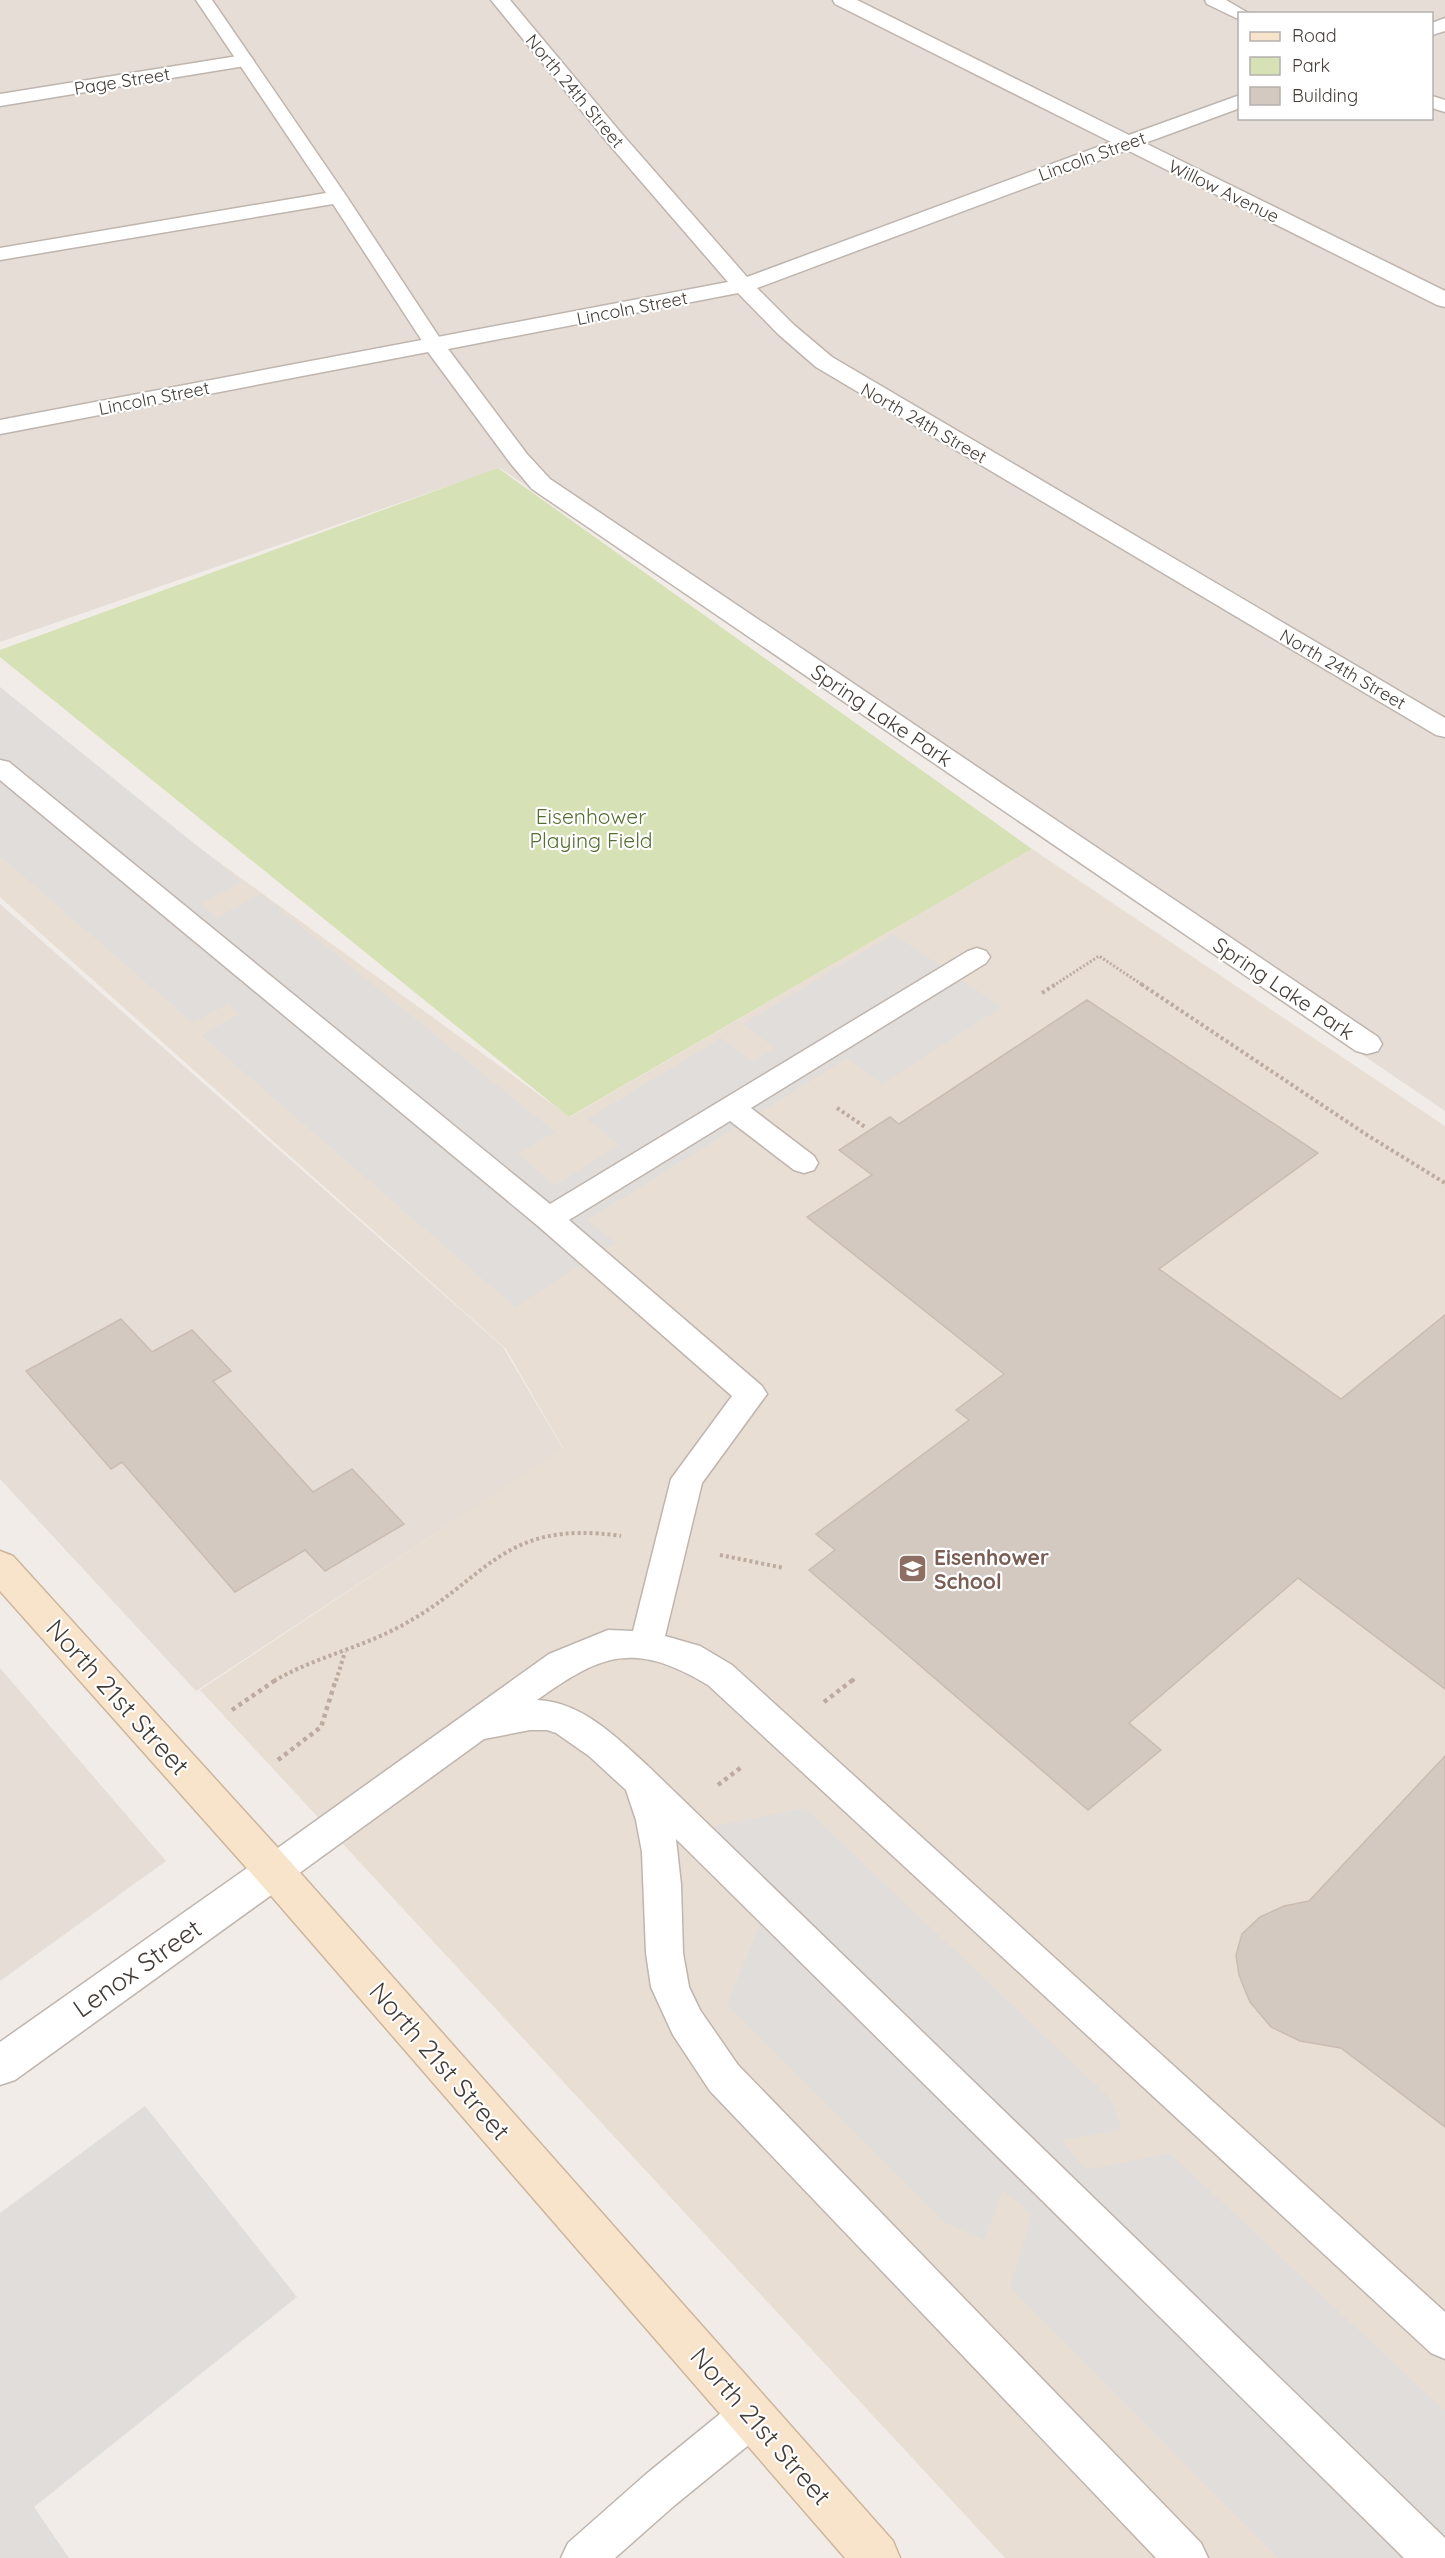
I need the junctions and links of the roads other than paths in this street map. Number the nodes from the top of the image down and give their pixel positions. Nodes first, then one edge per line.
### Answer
1 (204, 0) edge
2 (500, 0) edge
3 (842, 0) edge
4 (1213, 0) edge
5 (1238, 12) edge
6 (244, 61) junction
7 (0, 100) edge
8 (1238, 101) edge
9 (1128, 143) junction
10 (338, 197) junction
11 (0, 254) edge
12 (743, 286) junction
13 (1445, 300) edge
14 (435, 346) junction
15 (0, 427) edge
16 (1445, 729) edge
17 (0, 767) edge
18 (976, 957) dead end
19 (1367, 1044) dead end
20 (730, 1107) junction
21 (804, 1163) dead end
22 (548, 1219) junction
23 (0, 1566) edge
24 (645, 1645) junction
25 (473, 1729) junction
26 (641, 1782) junction
27 (274, 1870) junction
28 (0, 2066) edge
29 (1445, 2339) edge
30 (752, 2415) junction
31 (583, 2558) edge
32 (876, 2558) edge
33 (1186, 2558) edge
34 (1435, 2558) edge

1 - 6 lane
2 - 12 street, North 24th Street
3 - 9 street, Willow Avenue
4 - 5 lane
6 - 7 street, Page Street
6 - 10 lane
8 - 9 street, Lincoln Street
9 - 12 street, Lincoln Street
9 - 13 street, Willow Avenue
10 - 11 lane
10 - 14 lane
12 - 14 street, Lincoln Street
12 - 16 street, North 24th Street
14 - 15 street, Lincoln Street
14 - 19 street, Spring Lake Park
17 - 22 lane
18 - 20 lane
20 - 21 lane
20 - 22 lane
22 - 24 lane
23 - 27 main road, North 21st Street
24 - 25 lane
24 - 29 lane
25 - 26 lane
25 - 27 lane
26 - 33 lane
26 - 34 lane
27 - 28 street, Lenox Street
27 - 30 main road, North 21st Street
30 - 31 lane
30 - 32 main road, North 21st Street

